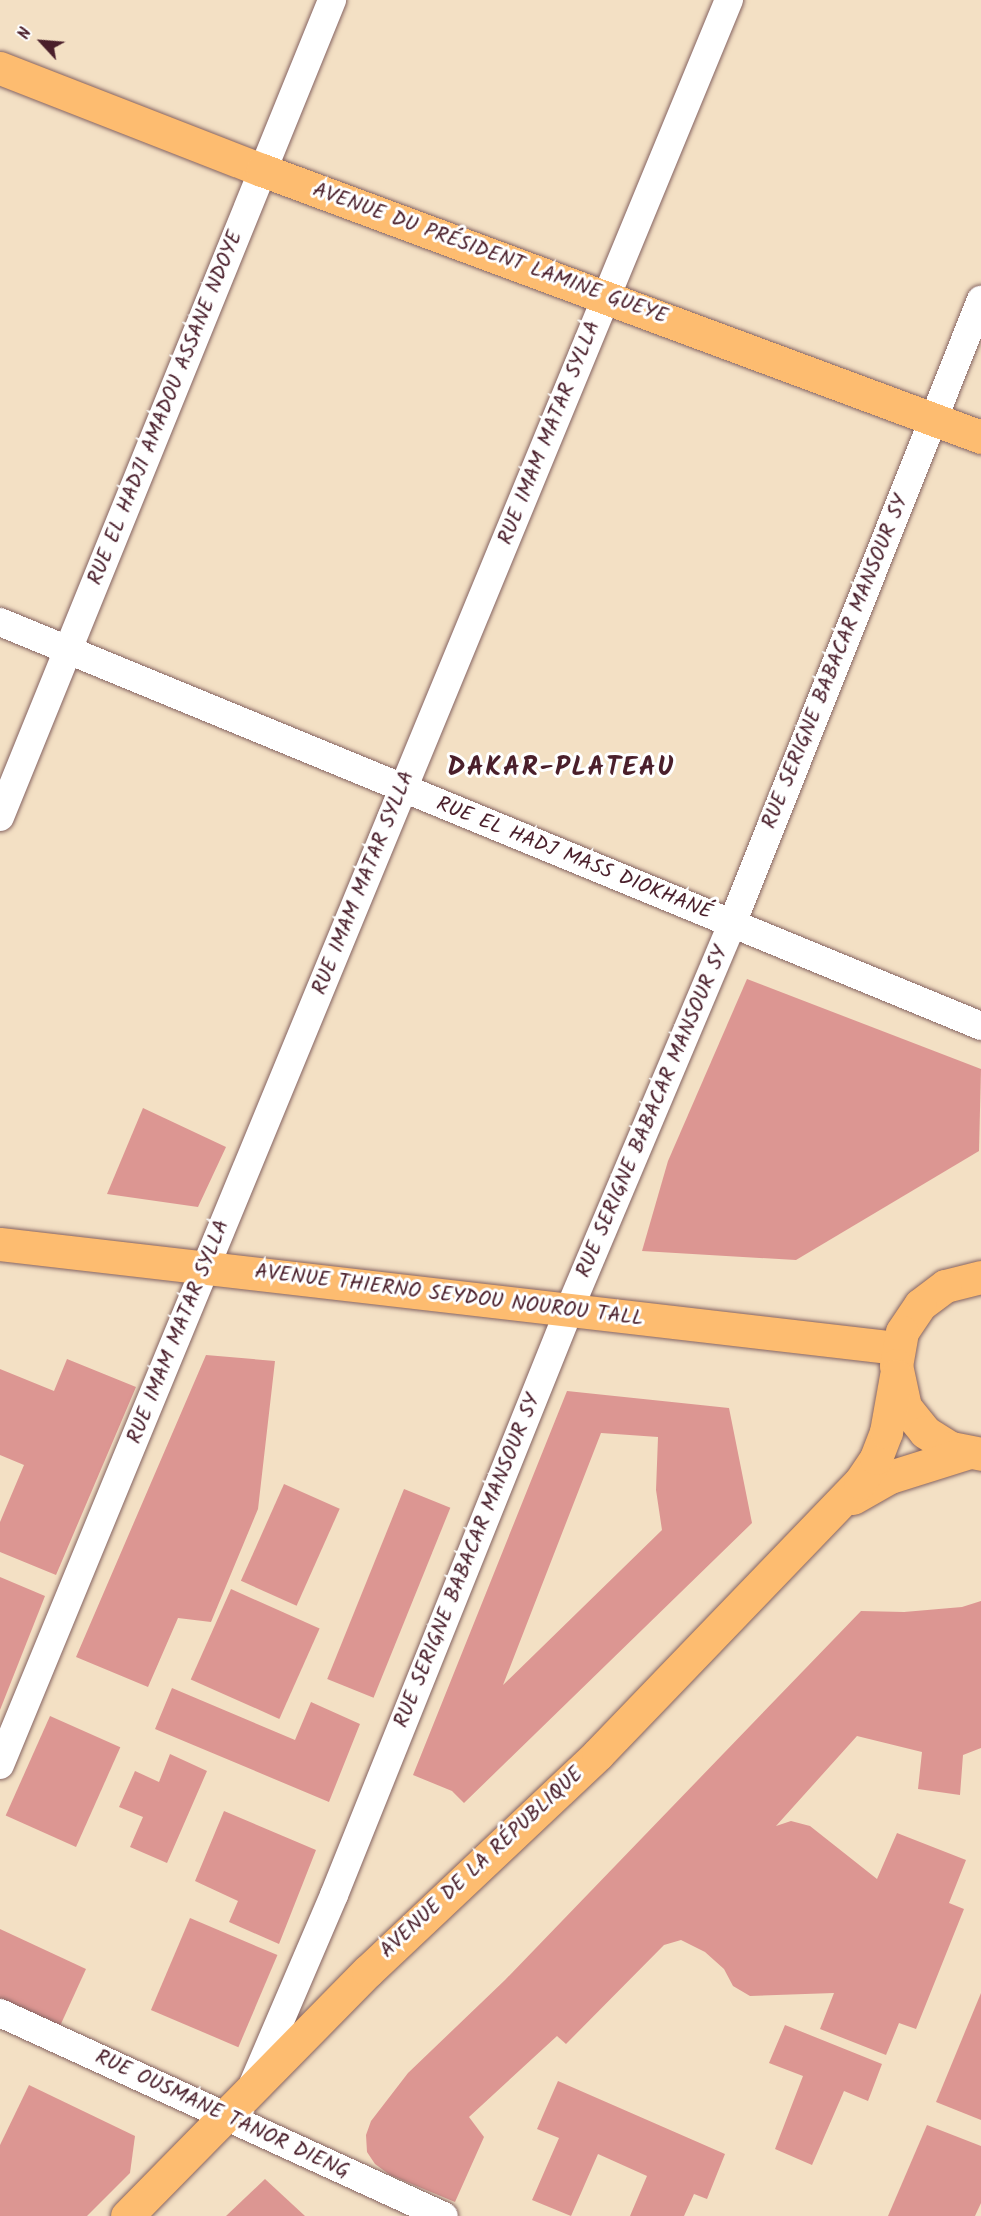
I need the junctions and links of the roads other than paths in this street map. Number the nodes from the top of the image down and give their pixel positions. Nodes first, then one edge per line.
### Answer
1 (332, 0) edge
2 (729, 0) edge
3 (0, 68) edge
4 (262, 170) junction
5 (606, 297) junction
6 (981, 300) edge
7 (933, 419) junction
8 (981, 437) edge
9 (0, 622) edge
10 (67, 652) junction
11 (403, 789) junction
12 (0, 817) edge
13 (732, 924) junction
14 (981, 1026) edge
15 (0, 1244) edge
16 (205, 1268) junction
17 (981, 1277) edge
18 (569, 1310) junction
19 (897, 1362) junction
20 (976, 1457) edge
21 (836, 1508) junction
22 (0, 1766) edge
23 (0, 2013) edge
24 (251, 2089) junction
25 (223, 2117) junction
26 (127, 2216) edge
27 (444, 2216) edge

1 - 4 street, RUE EL HADJI AMADOU ASSANE NDOYE
2 - 5 street, RUE IMAM MATAR SYLLA
3 - 4 main road, AVENUE DU PRÉSIDENT LAMINE GUEYE
4 - 5 main road, AVENUE DU PRÉSIDENT LAMINE GUEYE
4 - 10 street, RUE EL HADJI AMADOU ASSANE NDOYE
5 - 7 main road, AVENUE DU PRÉSIDENT LAMINE GUEYE
5 - 11 street, RUE IMAM MATAR SYLLA
6 - 7 street, RUE SERIGNE BABACAR MANSOUR SY
7 - 8 main road, AVENUE DU PRÉSIDENT LAMINE GUEYE
7 - 13 street, RUE SERIGNE BABACAR MANSOUR SY
9 - 10 street, RUE EL HADJ MASS DIOKHANÉ
10 - 11 street, RUE EL HADJ MASS DIOKHANÉ
10 - 12 street, RUE EL HADJI AMADOU ASSANE NDOYE
11 - 13 street, RUE EL HADJ MASS DIOKHANÉ
11 - 16 street, RUE IMAM MATAR SYLLA
13 - 14 street, RUE EL HADJ MASS DIOKHANÉ
13 - 18 street, RUE SERIGNE BABACAR MANSOUR SY
15 - 16 main road, AVENUE THIERNO SEYDOU NOUROU TALL
16 - 18 main road, AVENUE THIERNO SEYDOU NOUROU TALL
16 - 22 street, RUE IMAM MATAR SYLLA
17 - 19 main road, AVENUE DE LA RÉPUBLIQUE
18 - 19 main road, AVENUE THIERNO SEYDOU NOUROU TALL
18 - 24 street, RUE SERIGNE BABACAR MANSOUR SY
19 - 20 main road
19 - 21 main road, AVENUE DE LA RÉPUBLIQUE
20 - 21 main road, AVENUE DE LA RÉPUBLIQUE
21 - 24 main road, AVENUE DE LA RÉPUBLIQUE
23 - 25 street, RUE OUSMANE TANOR DIENG
24 - 25 main road, AVENUE DE LA RÉPUBLIQUE
25 - 26 main road, AVENUE DE LA RÉPUBLIQUE
25 - 27 street, RUE OUSMANE TANOR DIENG

